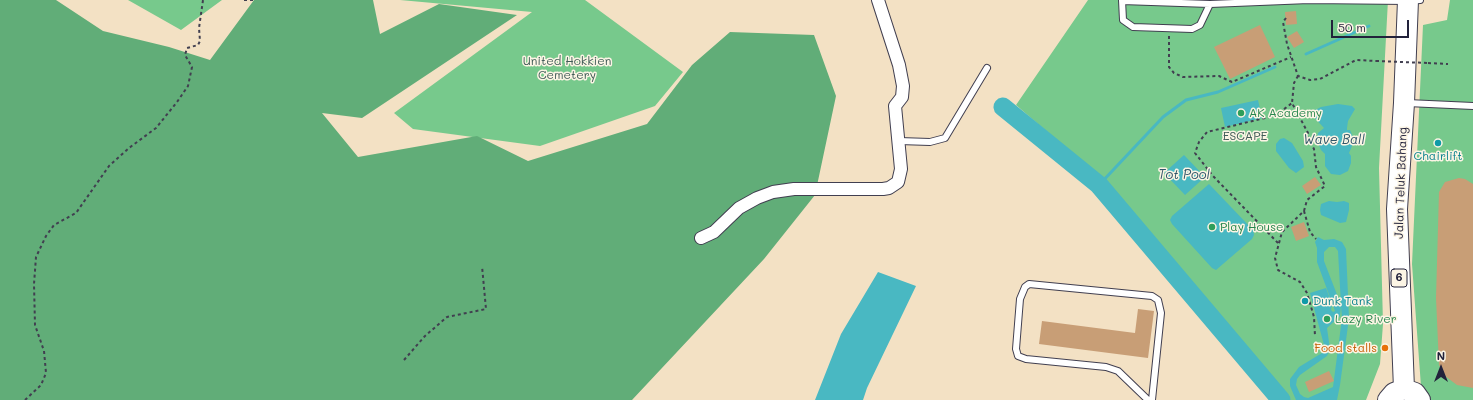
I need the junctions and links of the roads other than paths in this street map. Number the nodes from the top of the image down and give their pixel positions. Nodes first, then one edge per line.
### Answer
1 (878, 0) edge
2 (1122, 0) edge
3 (1308, 0) edge
4 (1412, 0) edge
5 (1285, 1) edge
6 (1230, 2) edge
7 (1210, 4) junction
8 (987, 68) dead end
9 (1404, 103) junction
10 (1473, 106) edge
11 (899, 142) junction
12 (701, 238) dead end
13 (1404, 396) edge
14 (1148, 400) edge
15 (1152, 400) edge

1 - 11 street
2 - 7 lane
2 - 7 lane
3 - 4 lane
3 - 5 lane
4 - 9 main road, Jalan Teluk Bahang / 6
5 - 6 lane
6 - 7 lane
8 - 11 lane
9 - 10 lane
9 - 13 main road, Jalan Teluk Bahang / 6
11 - 12 street
14 - 15 lane

